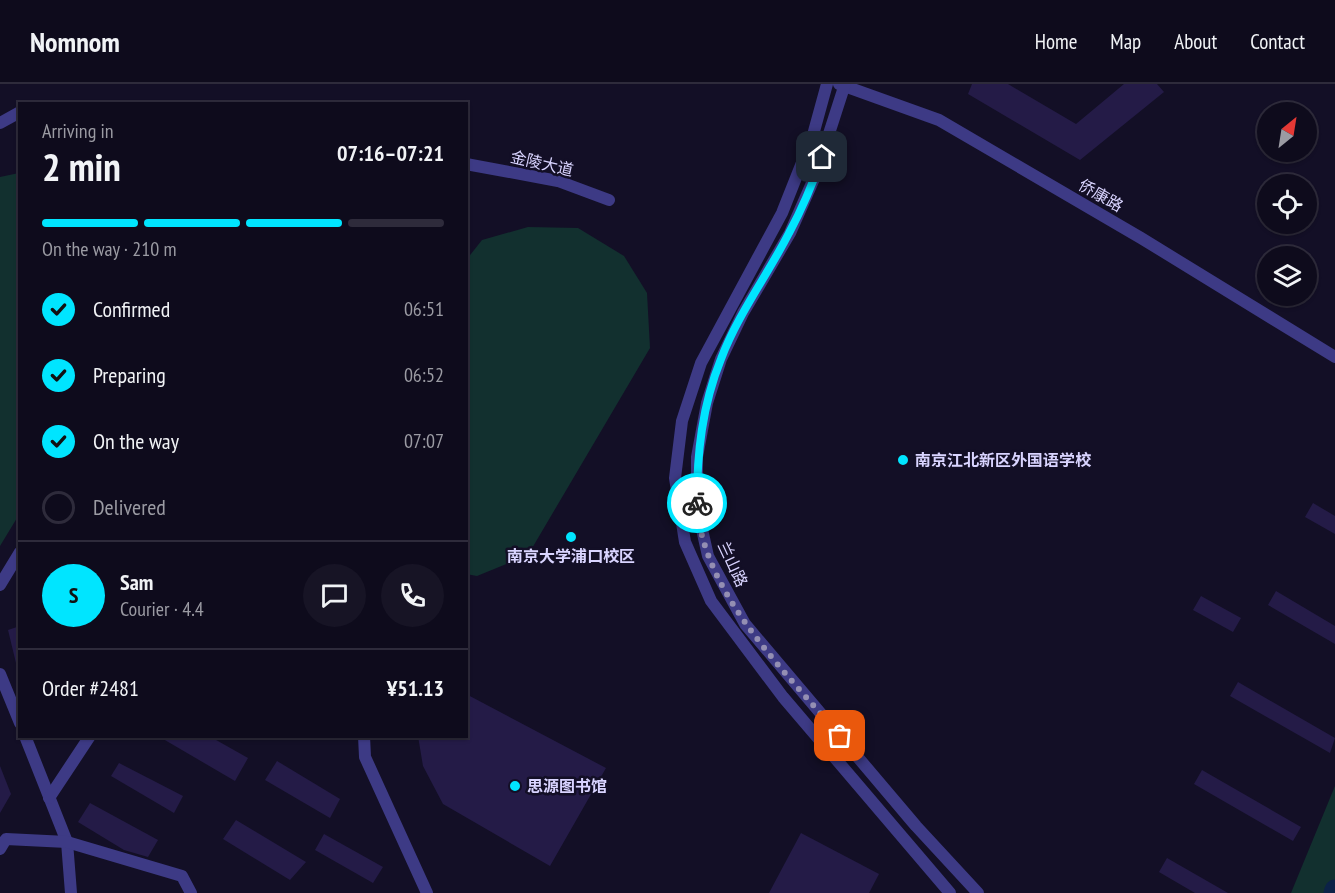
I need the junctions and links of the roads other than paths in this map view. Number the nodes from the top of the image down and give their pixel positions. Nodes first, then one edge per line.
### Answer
1 (826, 84) edge
2 (843, 85) edge
3 (18, 113) edge
4 (0, 123) edge
5 (468, 164) edge
6 (609, 200) dead end
7 (1335, 357) edge
8 (18, 555) edge
9 (0, 585) edge
10 (0, 674) edge
11 (18, 718) edge
12 (26, 738) edge
13 (89, 738) edge
14 (364, 738) edge
15 (49, 798) junction
16 (67, 842) junction
17 (0, 849) edge
18 (71, 893) edge
19 (191, 893) edge
20 (427, 893) edge
21 (950, 893) edge
22 (978, 893) edge

1 - 21 street
2 - 7 street, 侨康路
2 - 22 street, 兰山路
3 - 4 street
5 - 6 street, 金陵大道
8 - 9 street
10 - 11 street
12 - 15 street
13 - 15 street
14 - 20 street
15 - 16 street
16 - 17 street
16 - 18 street
16 - 19 street

